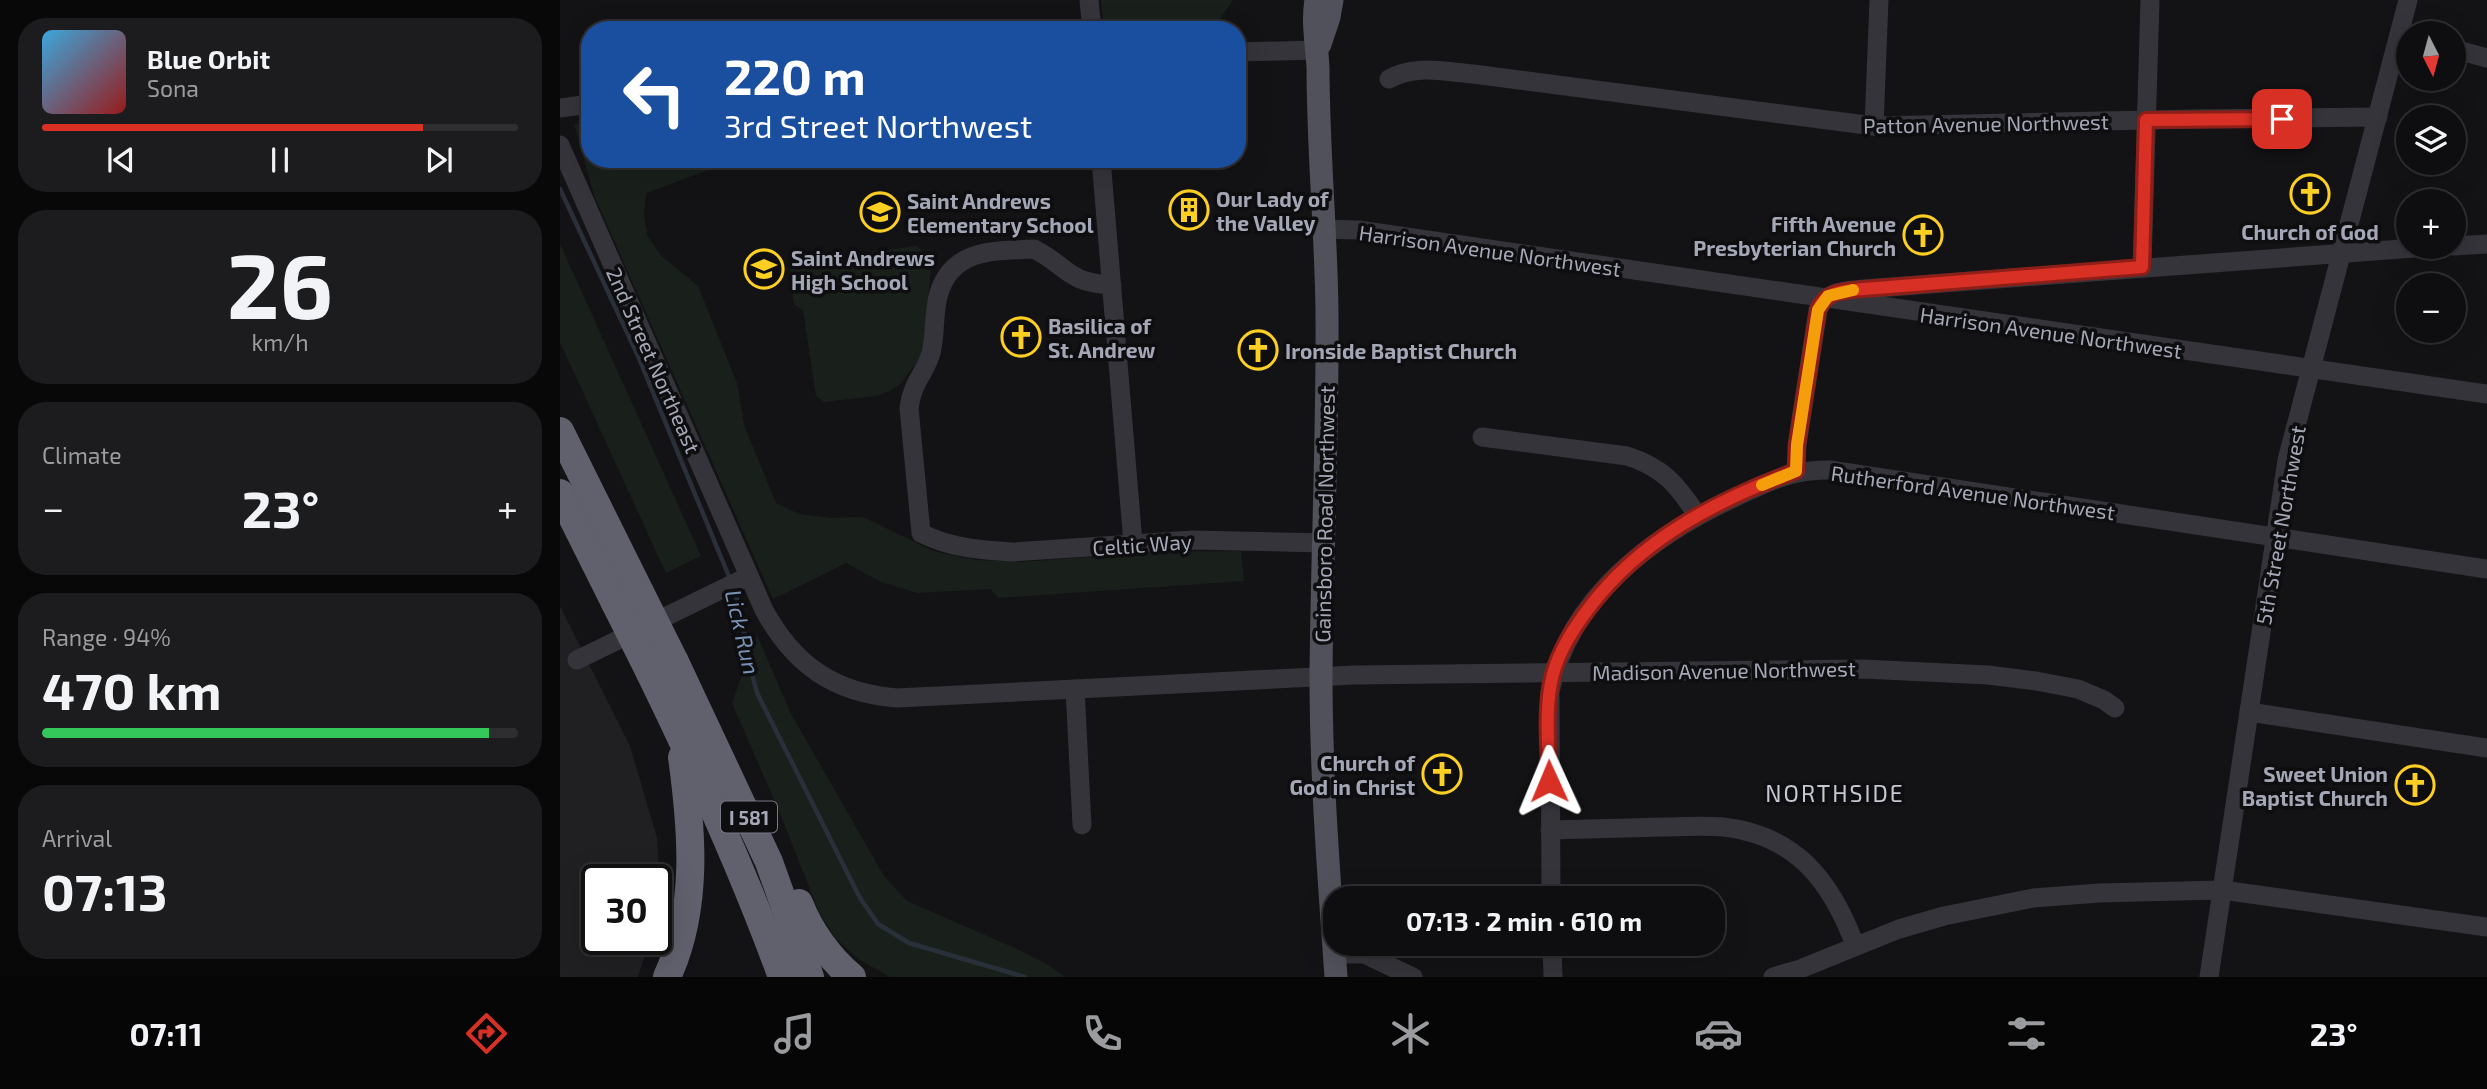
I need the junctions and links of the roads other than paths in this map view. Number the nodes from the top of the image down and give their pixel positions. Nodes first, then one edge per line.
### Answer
1 (1089, 0) edge
2 (1316, 0) edge
3 (1332, 0) edge
4 (1879, 0) edge
5 (2150, 0) edge
6 (2408, 0) edge
7 (1091, 21) edge
8 (2406, 21) edge
9 (1317, 50) junction
10 (1246, 52) edge
11 (2466, 52) edge
12 (2487, 58) edge
13 (2396, 60) edge
14 (1389, 79) dead end
15 (581, 105) edge
16 (560, 108) edge
17 (2378, 117) junction
18 (2146, 120) junction
19 (1874, 126) junction
20 (560, 145) edge
21 (1102, 168) edge
22 (1324, 229) junction
23 (2487, 244) edge
24 (2466, 245) edge
25 (2396, 249) edge
26 (2343, 251) junction
27 (2142, 267) junction
28 (1112, 285) junction
29 (1825, 299) junction
30 (2311, 369) junction
31 (2487, 394) edge
32 (561, 431) edge
33 (1482, 437) dead end
34 (1796, 471) junction
35 (560, 493) edge
36 (1697, 515) junction
37 (2276, 537) junction
38 (1133, 542) junction
39 (1324, 543) junction
40 (2487, 569) edge
41 (732, 584) junction
42 (628, 597) junction
43 (577, 660) dead end
44 (662, 668) junction
45 (1554, 672) junction
46 (1321, 677) junction
47 (1075, 689) junction
48 (2115, 708) dead end
49 (2249, 712) junction
50 (678, 730) junction
51 (2487, 748) edge
52 (1082, 825) dead end
53 (1550, 830) junction
54 (769, 862) junction
55 (1329, 886) edge
56 (1552, 886) edge
57 (2222, 890) junction
58 (2487, 927) edge
59 (1855, 945) junction
60 (1335, 956) edge
61 (1368, 956) edge
62 (1552, 956) edge
63 (667, 977) edge
64 (782, 977) edge
65 (810, 977) edge
66 (852, 977) edge
67 (1336, 977) edge
68 (1413, 977) edge
69 (1553, 977) edge
70 (1773, 977) edge
71 (2209, 977) edge

1 - 7 street
2 - 9 main road
3 - 9 main road
4 - 19 street
5 - 18 street
6 - 8 street, 5th Street Northwest
9 - 10 street
9 - 22 main road, Gainsboro Road Northwest
11 - 12 street
13 - 17 street, 5th Street Northwest
14 - 19 street, Patton Avenue Northwest
15 - 16 street
17 - 18 street, Patton Avenue Northwest
17 - 26 street, 5th Street Northwest
18 - 19 street, Patton Avenue Northwest
18 - 27 street
20 - 41 street, 2nd Street Northeast
21 - 28 street
22 - 29 street, Harrison Avenue Northwest
22 - 39 main road, Gainsboro Road Northwest
23 - 24 street
25 - 26 street
26 - 27 street
26 - 30 street, 5th Street Northwest
27 - 29 street
28 - 38 street
28 - 38 street, Celtic Way
29 - 30 street, Harrison Avenue Northwest
29 - 34 street
30 - 31 street, Harrison Avenue Northwest
30 - 37 street, 5th Street Northwest
32 - 42 highway, I 581
33 - 36 street
34 - 36 street, Rutherford Avenue Northwest
34 - 37 street, Rutherford Avenue Northwest
35 - 42 highway, I 581
36 - 45 street, Rutherford Avenue Northwest
37 - 40 street, Rutherford Avenue Northwest
37 - 49 street, 5th Street Northwest
38 - 39 street, Celtic Way
39 - 46 main road, Gainsboro Road Northwest
41 - 43 street
41 - 47 street, 2nd Street Northeast
42 - 44 highway, I 581, bridge
44 - 50 highway, I 581
44 - 54 highway, I 581
45 - 46 street, Madison Avenue Northwest
45 - 48 street, Madison Avenue Northwest
45 - 53 street, Rutherford Avenue Northwest
46 - 47 street, Madison Avenue Northwest
46 - 55 main road, Gainsboro Road Northwest
47 - 52 street
49 - 51 street
49 - 57 street, 5th Street Northwest
50 - 63 highway
50 - 64 highway, I 581
53 - 56 street, Rutherford Avenue Northwest
53 - 59 street
54 - 65 highway, I 581
54 - 66 highway
57 - 58 street
57 - 59 street
57 - 71 street, 5th Street Northwest
59 - 70 street
60 - 67 main road, Gainsboro Road Northwest
61 - 68 street
62 - 69 street

